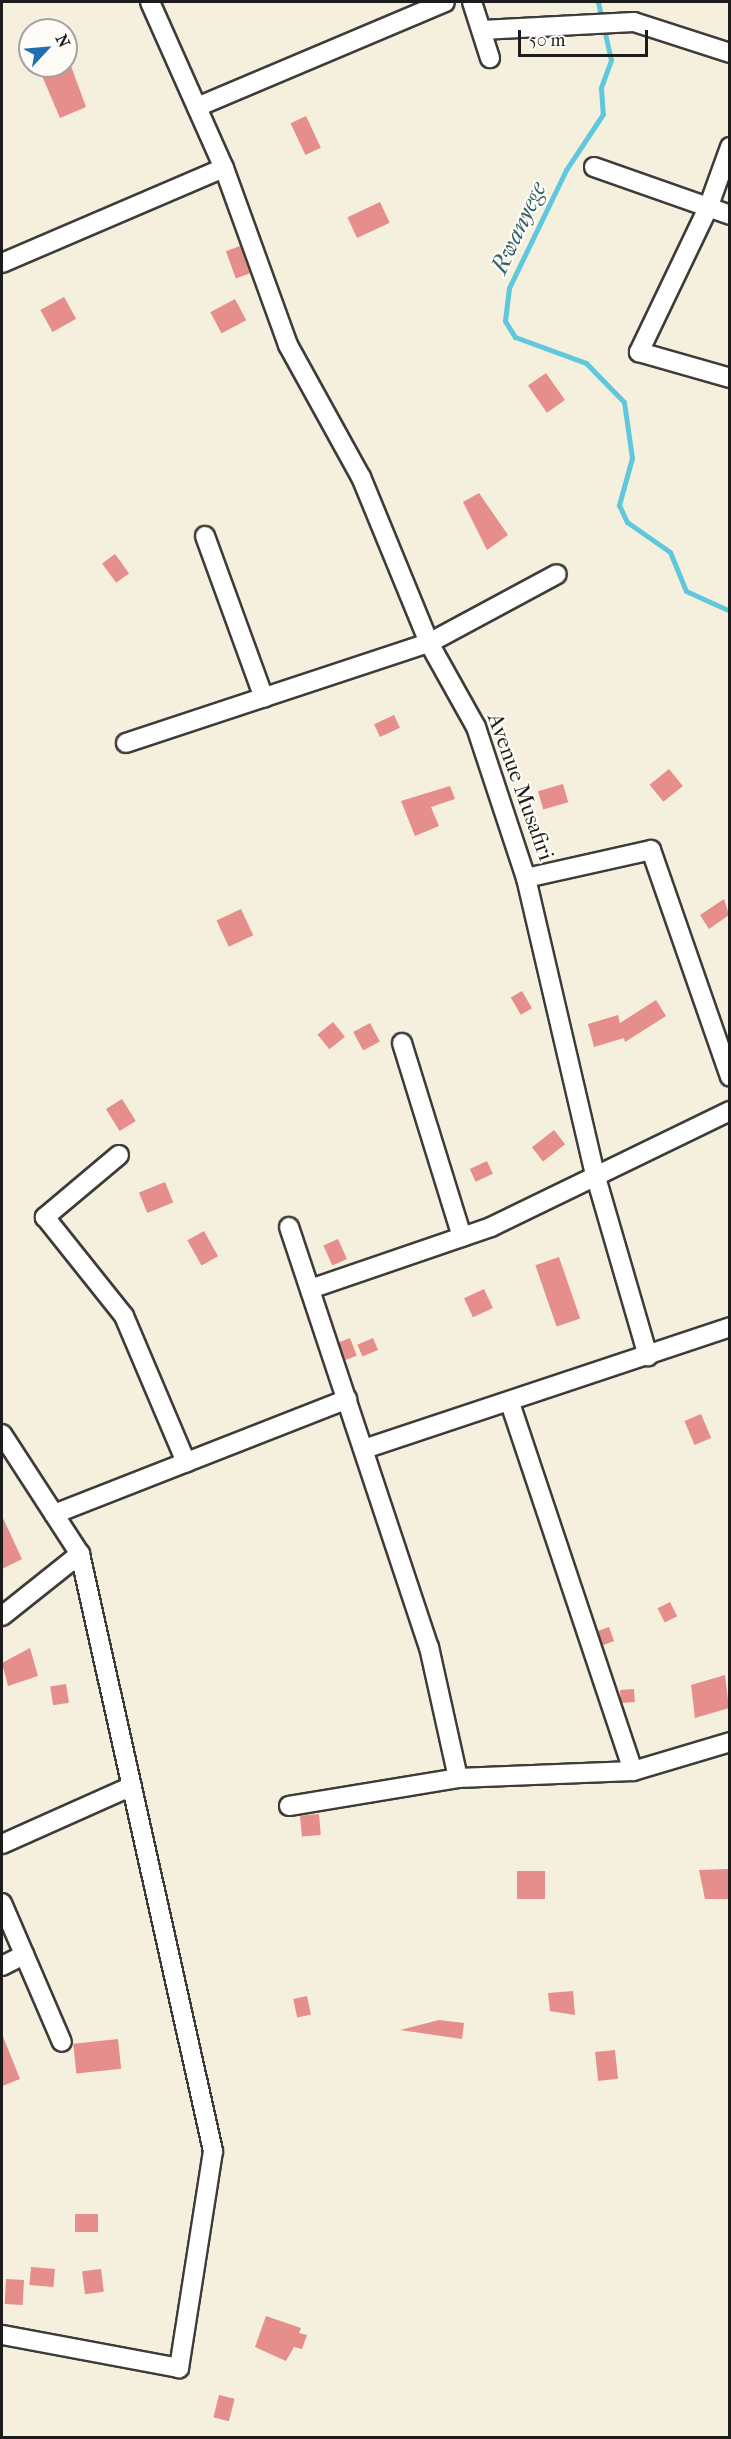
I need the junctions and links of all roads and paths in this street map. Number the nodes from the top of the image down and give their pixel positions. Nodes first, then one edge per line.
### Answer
1 (150, 2) edge
2 (445, 2) edge
3 (472, 2) edge
4 (482, 30) junction
5 (729, 53) edge
6 (490, 58) dead end
7 (197, 107) junction
8 (729, 147) edge
9 (594, 167) dead end
10 (224, 168) junction
11 (708, 208) junction
12 (729, 215) edge
13 (2, 263) edge
14 (729, 378) edge
15 (205, 536) dead end
16 (557, 574) dead end
17 (429, 644) junction
18 (264, 698) junction
19 (126, 743) dead end
20 (526, 878) junction
21 (402, 1043) dead end
22 (729, 1077) edge
23 (729, 1111) edge
24 (119, 1155) dead end
25 (595, 1174) junction
26 (289, 1227) dead end
27 (462, 1237) junction
28 (310, 1289) junction
29 (729, 1327) edge
30 (648, 1356) junction
31 (347, 1399) junction
32 (510, 1403) junction
33 (2, 1434) edge
34 (364, 1449) junction
35 (186, 1462) junction
36 (54, 1514) junction
37 (80, 1554) junction
38 (2, 1616) edge
39 (729, 1742) edge
40 (633, 1771) junction
41 (458, 1778) junction
42 (132, 1786) junction
43 (289, 1806) dead end
44 (2, 1844) edge
45 (2, 1903) edge
46 (24, 1955) junction
47 (2, 1966) edge
48 (62, 2042) dead end
49 (2, 2335) edge

1 - 7 street, Avenue Musafiri
2 - 7 street
3 - 4 street
4 - 5 street
4 - 6 street
7 - 10 street, Avenue Musafiri
8 - 11 street
9 - 11 street
10 - 13 street
10 - 17 street, Avenue Musafiri
11 - 12 street
11 - 14 street
15 - 18 street
16 - 17 street
17 - 18 street
17 - 20 street, Avenue Musafiri
18 - 19 street
20 - 22 street, Avenue Musafiri
20 - 25 street
21 - 27 street
23 - 25 street
24 - 35 street
25 - 27 street
25 - 30 street
26 - 28 street
27 - 28 street
28 - 31 street
29 - 30 street
30 - 32 street
31 - 34 street
31 - 35 street
32 - 34 street
32 - 40 street
33 - 36 street
34 - 41 street
35 - 36 street
36 - 37 street
37 - 38 street
37 - 42 street
39 - 40 street
40 - 41 street
41 - 43 street
42 - 44 street
42 - 49 street
45 - 46 street
46 - 47 street
46 - 48 street

